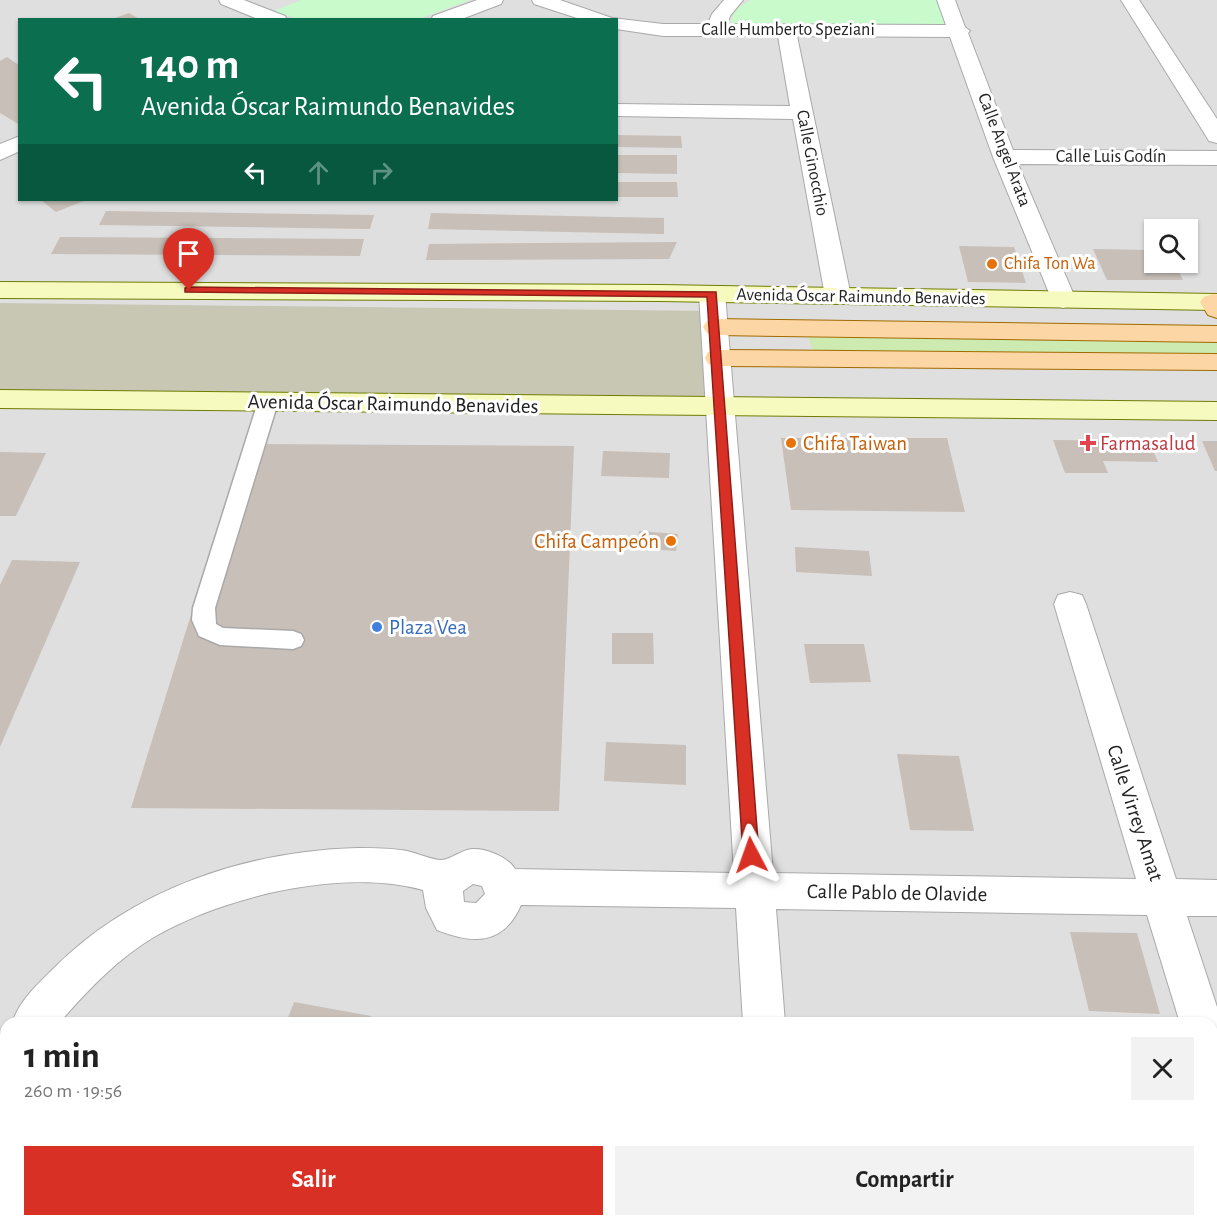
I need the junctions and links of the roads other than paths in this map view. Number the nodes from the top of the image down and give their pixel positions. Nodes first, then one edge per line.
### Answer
1 (228, 0) edge
2 (494, 0) edge
3 (541, 0) edge
4 (734, 0) edge
5 (946, 0) edge
6 (1130, 0) edge
7 (273, 18) edge
8 (445, 18) edge
9 (598, 18) edge
10 (618, 23) edge
11 (715, 30) junction
12 (786, 30) junction
13 (960, 31) junction
14 (618, 110) edge
15 (802, 113) junction
16 (1217, 136) edge
17 (18, 143) edge
18 (0, 153) edge
19 (1004, 157) junction
20 (1217, 158) edge
21 (0, 290) edge
22 (712, 294) junction
23 (838, 297) junction
24 (1063, 300) junction
25 (1216, 305) edge
26 (716, 327) junction
27 (1217, 334) edge
28 (718, 358) junction
29 (1217, 363) edge
30 (0, 399) edge
31 (268, 402) junction
32 (721, 407) junction
33 (1217, 411) edge
34 (1070, 604) dead end
35 (293, 640) dead end
36 (755, 891) junction
37 (1162, 897) junction
38 (1217, 898) edge
39 (36, 1017) edge
40 (764, 1017) edge
41 (1199, 1017) edge

1 - 7 street
2 - 8 street
3 - 9 street
4 - 11 street
5 - 13 street, Calle Angel Arata
6 - 16 street
10 - 11 street, Calle Humberto Speziani
11 - 12 street, Calle Humberto Speziani
12 - 13 street, Calle Humberto Speziani
12 - 15 street, Calle Ginocchio
13 - 19 street, Calle Angel Arata
14 - 15 street
15 - 23 street, Calle Ginocchio
17 - 18 street
19 - 20 street, Calle Luis Godín
19 - 24 street, Calle Angel Arata
21 - 22 main road, Avenida Óscar Raimundo Benavides
22 - 23 main road, Avenida Óscar Raimundo Benavides
22 - 26 street
23 - 24 main road, Avenida Óscar Raimundo Benavides
24 - 25 main road, Avenida Óscar Raimundo Benavides
26 - 27 main road, Avenida Óscar Raimundo Benavides
26 - 28 street
28 - 29 main road
28 - 32 street
30 - 31 main road, Avenida Óscar Raimundo Benavides
31 - 32 main road, Avenida Óscar Raimundo Benavides
31 - 35 lane
32 - 33 main road, Avenida Óscar Raimundo Benavides
32 - 36 street
34 - 37 street, Calle Virrey Amat
36 - 37 street, Calle Pablo de Olavide
36 - 39 street, Calle Pablo de Olavide
36 - 40 street
37 - 38 street, Calle Pablo de Olavide
37 - 41 street, Calle Virrey Amat

